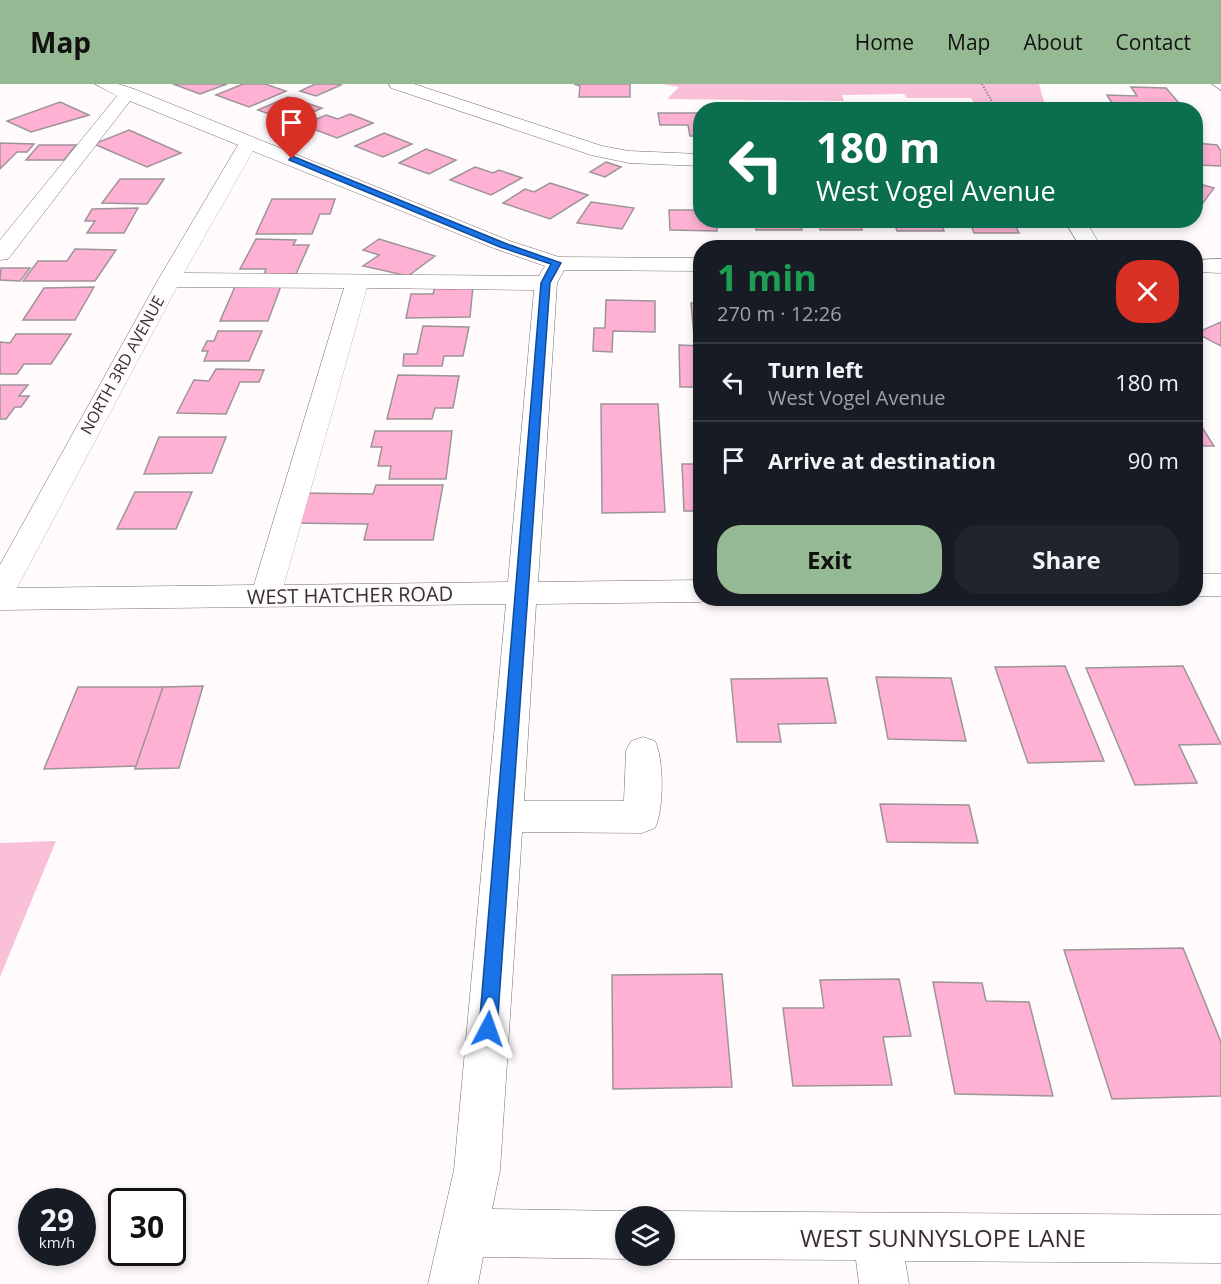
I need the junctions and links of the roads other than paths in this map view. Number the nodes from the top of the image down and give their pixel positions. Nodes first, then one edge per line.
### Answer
1 (103, 84) edge
2 (397, 84) edge
3 (128, 93) junction
4 (250, 141) junction
5 (693, 160) edge
6 (0, 254) edge
7 (693, 264) edge
8 (1203, 266) edge
9 (1221, 266) edge
10 (551, 273) junction
11 (169, 280) junction
12 (358, 280) junction
13 (1203, 585) edge
14 (1221, 585) edge
15 (693, 591) edge
16 (0, 592) edge
17 (522, 593) junction
18 (266, 596) junction
19 (0, 599) edge
20 (643, 751) dead end
21 (505, 816) junction
22 (464, 1233) junction
23 (615, 1234) edge
24 (675, 1235) edge
25 (877, 1237) junction
26 (1221, 1239) edge
27 (453, 1284) edge
28 (884, 1284) edge

1 - 3 street
2 - 5 street
3 - 4 street
3 - 6 street
4 - 10 street
4 - 11 street, NORTH 3RD AVENUE
7 - 10 street
8 - 9 street
10 - 12 street
10 - 17 street
11 - 12 street
11 - 16 street, NORTH 3RD AVENUE
12 - 18 street
13 - 14 street
15 - 17 street, WEST HATCHER ROAD
17 - 18 street, WEST HATCHER ROAD
17 - 21 street
18 - 19 street, WEST HATCHER ROAD
20 - 21 street
21 - 22 street
22 - 23 street
22 - 27 street
24 - 25 street, WEST SUNNYSLOPE LANE
25 - 26 street, WEST SUNNYSLOPE LANE
25 - 28 street

